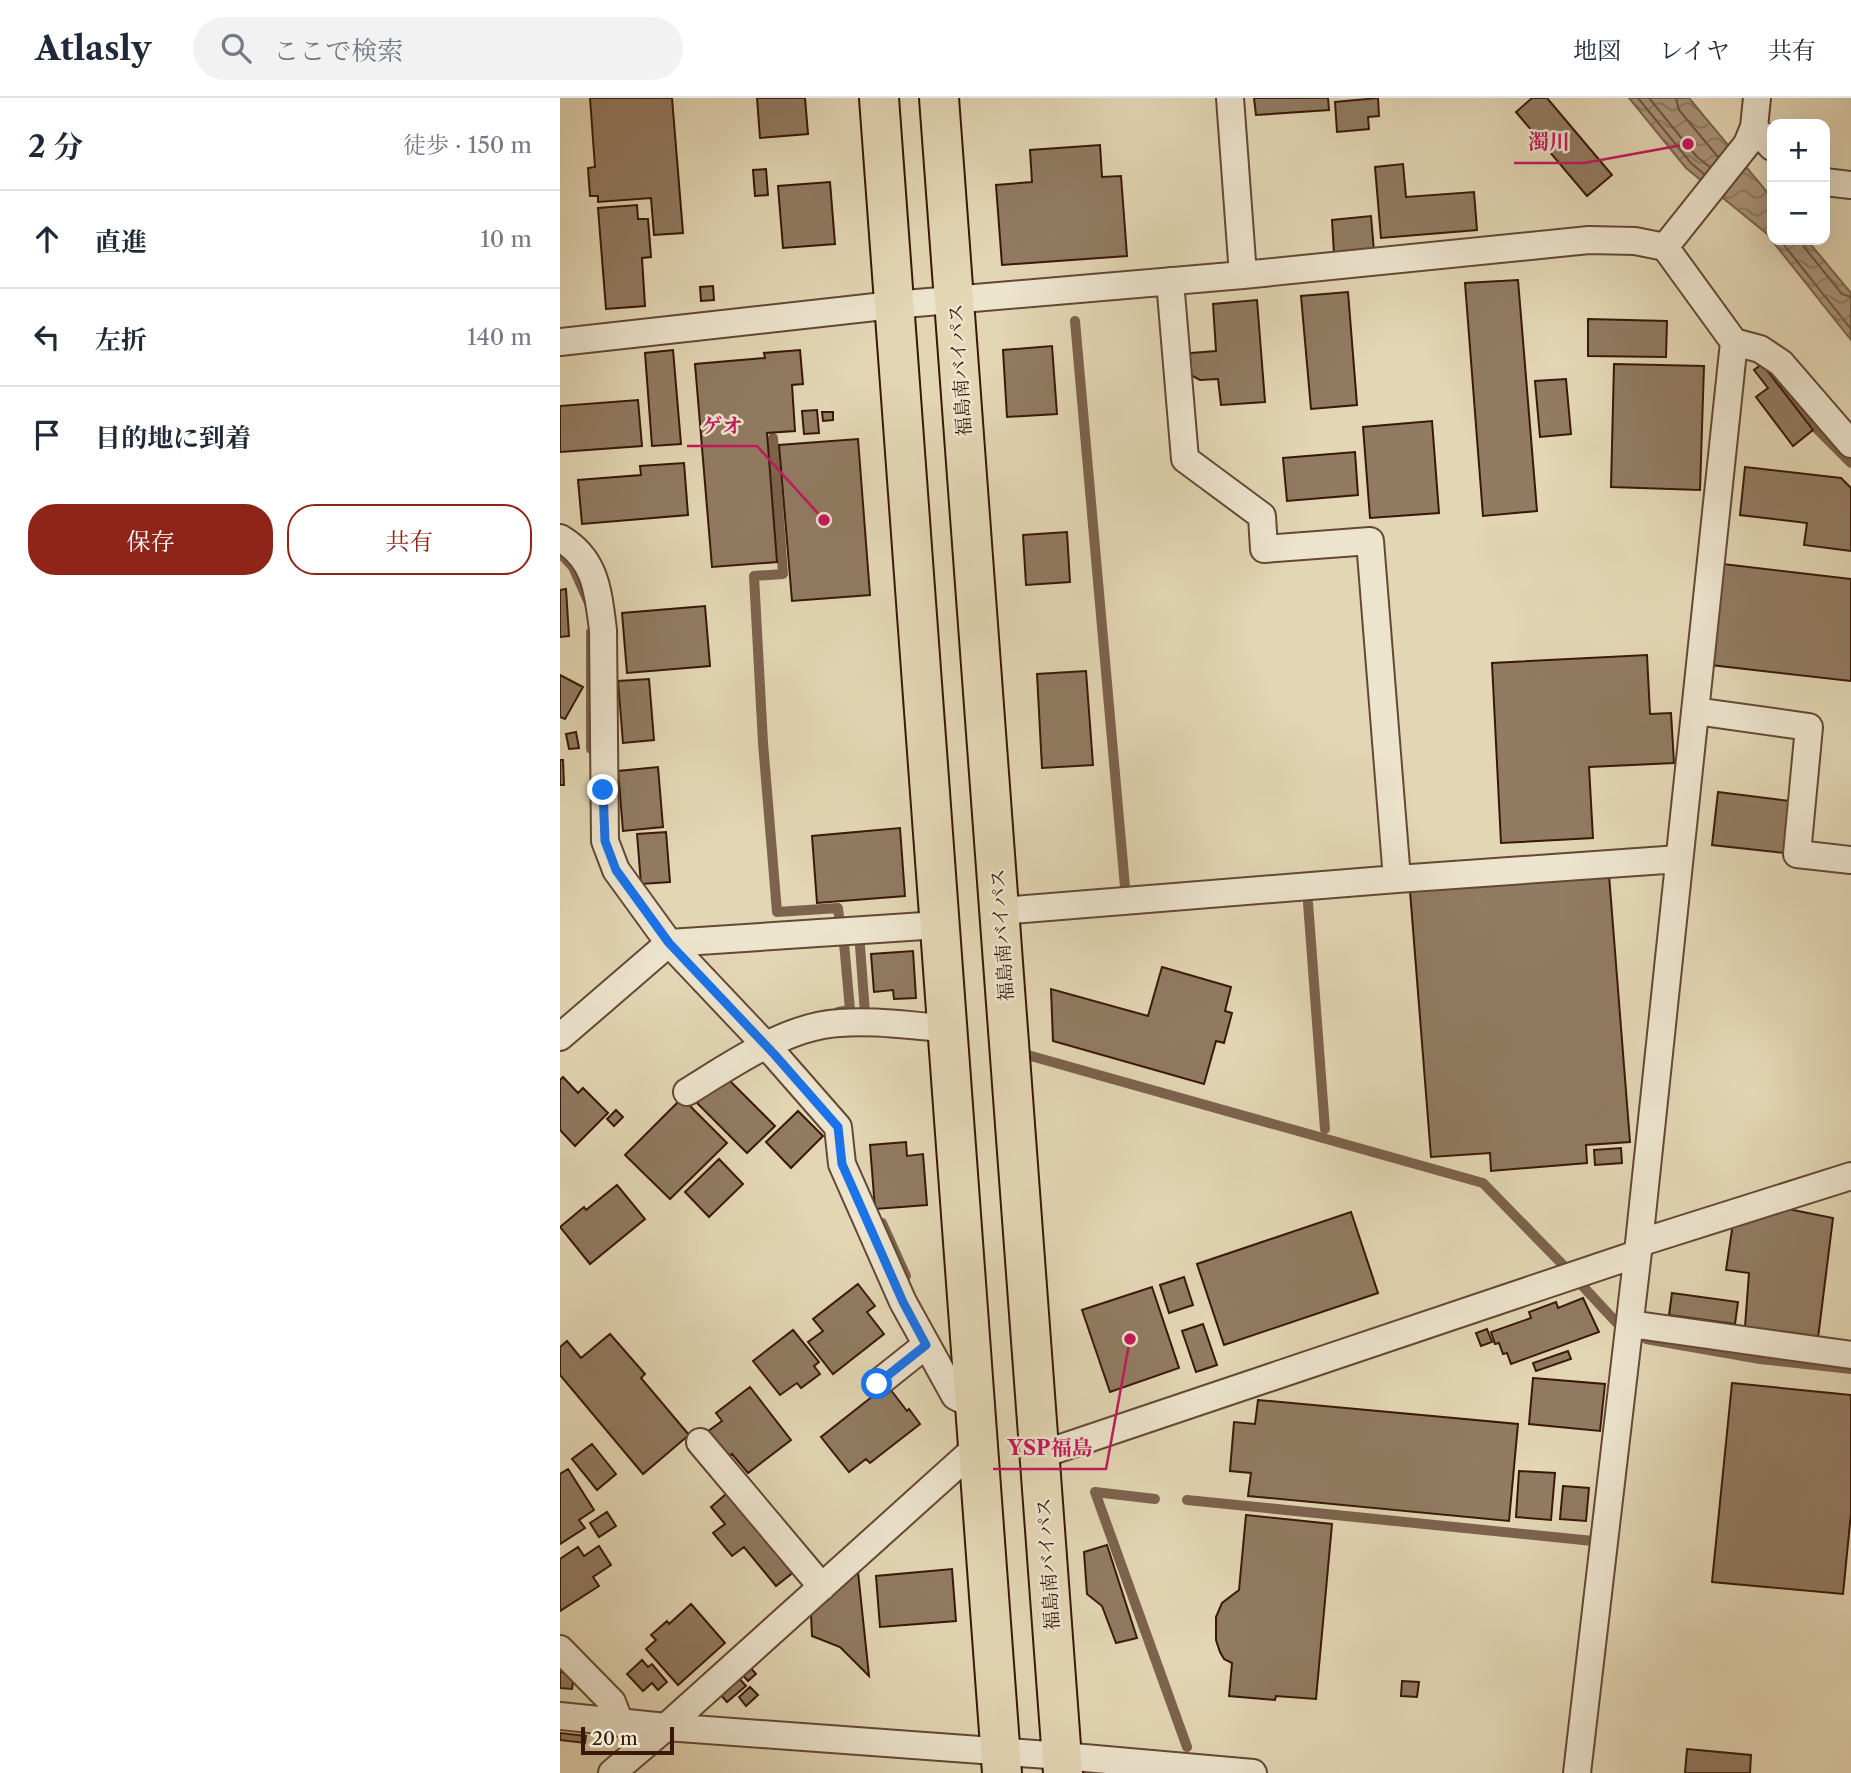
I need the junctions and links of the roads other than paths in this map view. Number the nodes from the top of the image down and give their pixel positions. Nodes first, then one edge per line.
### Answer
1 (879, 98) edge
2 (939, 98) edge
3 (1230, 98) edge
4 (1757, 98) edge
5 (1758, 139) edge
6 (1830, 183) edge
7 (1851, 186) edge
8 (1665, 247) junction
9 (1243, 275) junction
10 (1170, 281) junction
11 (955, 299) junction
12 (893, 304) junction
13 (560, 342) edge
14 (1734, 342) junction
15 (1851, 444) edge
16 (560, 538) edge
17 (1695, 710) junction
18 (1679, 859) junction
19 (1851, 860) edge
20 (1397, 879) junction
21 (1000, 911) junction
22 (939, 925) junction
23 (669, 943) junction
24 (947, 1028) junction
25 (560, 1037) edge
26 (767, 1046) junction
27 (687, 1092) dead end
28 (1851, 1176) edge
29 (1638, 1249) junction
30 (1630, 1324) junction
31 (926, 1345) junction
32 (1851, 1354) edge
33 (877, 1384) dead end
34 (975, 1406) junction
35 (700, 1442) dead end
36 (978, 1446) junction
37 (1040, 1455) junction
38 (822, 1587) junction
39 (560, 1649) edge
40 (560, 1716) edge
41 (620, 1723) junction
42 (666, 1727) junction
43 (1001, 1762) edge
44 (1063, 1764) edge
45 (612, 1773) edge
46 (1253, 1773) edge
47 (1577, 1773) edge

1 - 12 highway
2 - 11 highway, 福島南バイパス
3 - 9 street
4 - 5 street
5 - 8 street
6 - 7 street
8 - 9 street
8 - 14 street
9 - 10 street
10 - 11 street
10 - 20 street
11 - 12 street
11 - 21 highway, 福島南バイパス
12 - 13 street
12 - 22 highway
14 - 15 street
14 - 17 street
16 - 23 street
17 - 18 street
17 - 19 street
18 - 20 street
18 - 29 street
20 - 21 street
21 - 37 highway, 福島南バイパス
22 - 23 street
22 - 24 highway
23 - 25 street
23 - 26 street
24 - 26 street
24 - 34 highway
26 - 27 street
26 - 31 street
28 - 29 street
29 - 30 street
29 - 37 street
30 - 32 street
30 - 47 street
31 - 33 street
31 - 34 street
34 - 36 highway
35 - 38 street
36 - 38 street
36 - 43 highway
37 - 44 highway, 福島南バイパス
38 - 42 street
39 - 41 street
40 - 41 street
41 - 42 street
42 - 43 street
42 - 45 street
43 - 44 street
44 - 46 street

